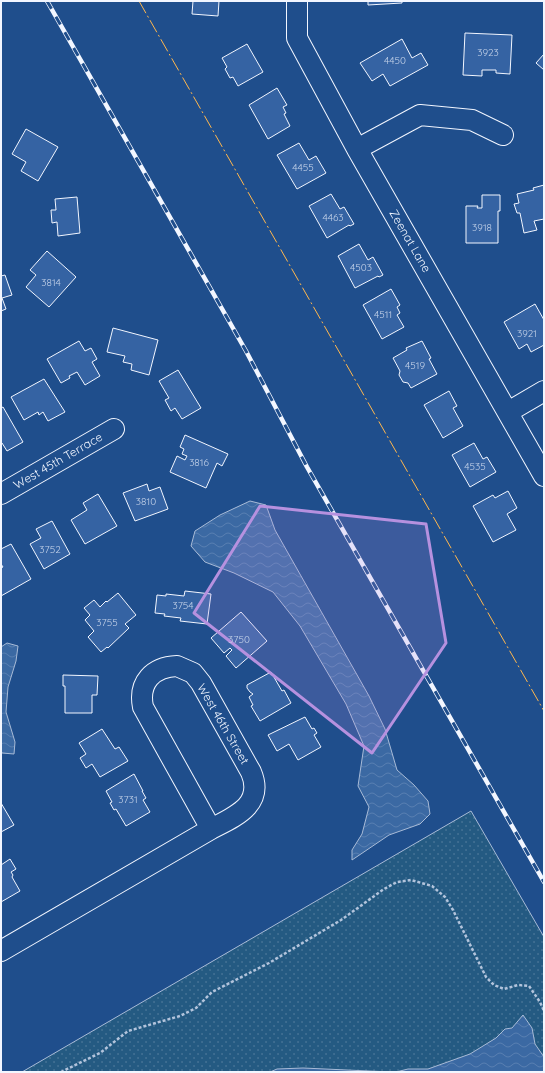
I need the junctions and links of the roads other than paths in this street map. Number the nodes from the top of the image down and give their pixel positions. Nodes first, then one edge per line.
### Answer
1 (297, 1) edge
2 (503, 135) dead end
3 (357, 149) junction
4 (544, 391) edge
5 (508, 412) junction
6 (114, 429) dead end
7 (544, 476) edge
8 (1, 494) edge
9 (211, 829) junction
10 (1, 950) edge

1 - 3 street, Zeenat Lane
2 - 3 street
3 - 5 street, Zeenat Lane
4 - 5 street
5 - 7 street, Zeenat Lane
6 - 8 street, West 45th Terrace
9 - 9 street, West 46th Street
9 - 10 street, West 46th Street

